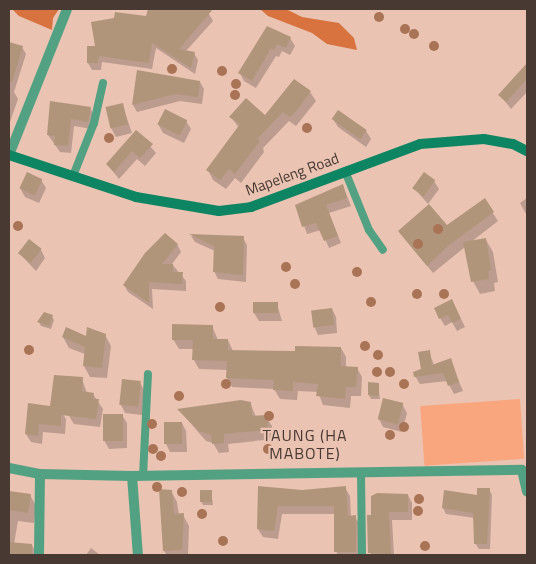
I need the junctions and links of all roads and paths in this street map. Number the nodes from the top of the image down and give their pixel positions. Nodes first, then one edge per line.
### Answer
1 (67, 9) edge
2 (103, 83) dead end
3 (527, 150) edge
4 (9, 155) edge
5 (345, 171) junction
6 (73, 176) junction
7 (383, 250) dead end
8 (148, 374) dead end
9 (9, 468) edge
10 (524, 470) edge
11 (361, 472) junction
12 (40, 474) junction
13 (132, 476) junction
14 (143, 476) junction
15 (527, 491) edge
16 (39, 555) edge
17 (138, 555) edge
18 (362, 555) edge

1 - 4 street
2 - 6 lane
3 - 5 street, Mapeleng Road
4 - 6 street, Mapeleng Road
5 - 6 street, Mapeleng Road
5 - 7 lane
8 - 14 lane
9 - 12 street
10 - 11 street
10 - 15 street
11 - 14 street
11 - 18 lane
12 - 13 street
12 - 16 street
13 - 14 street
13 - 17 street

